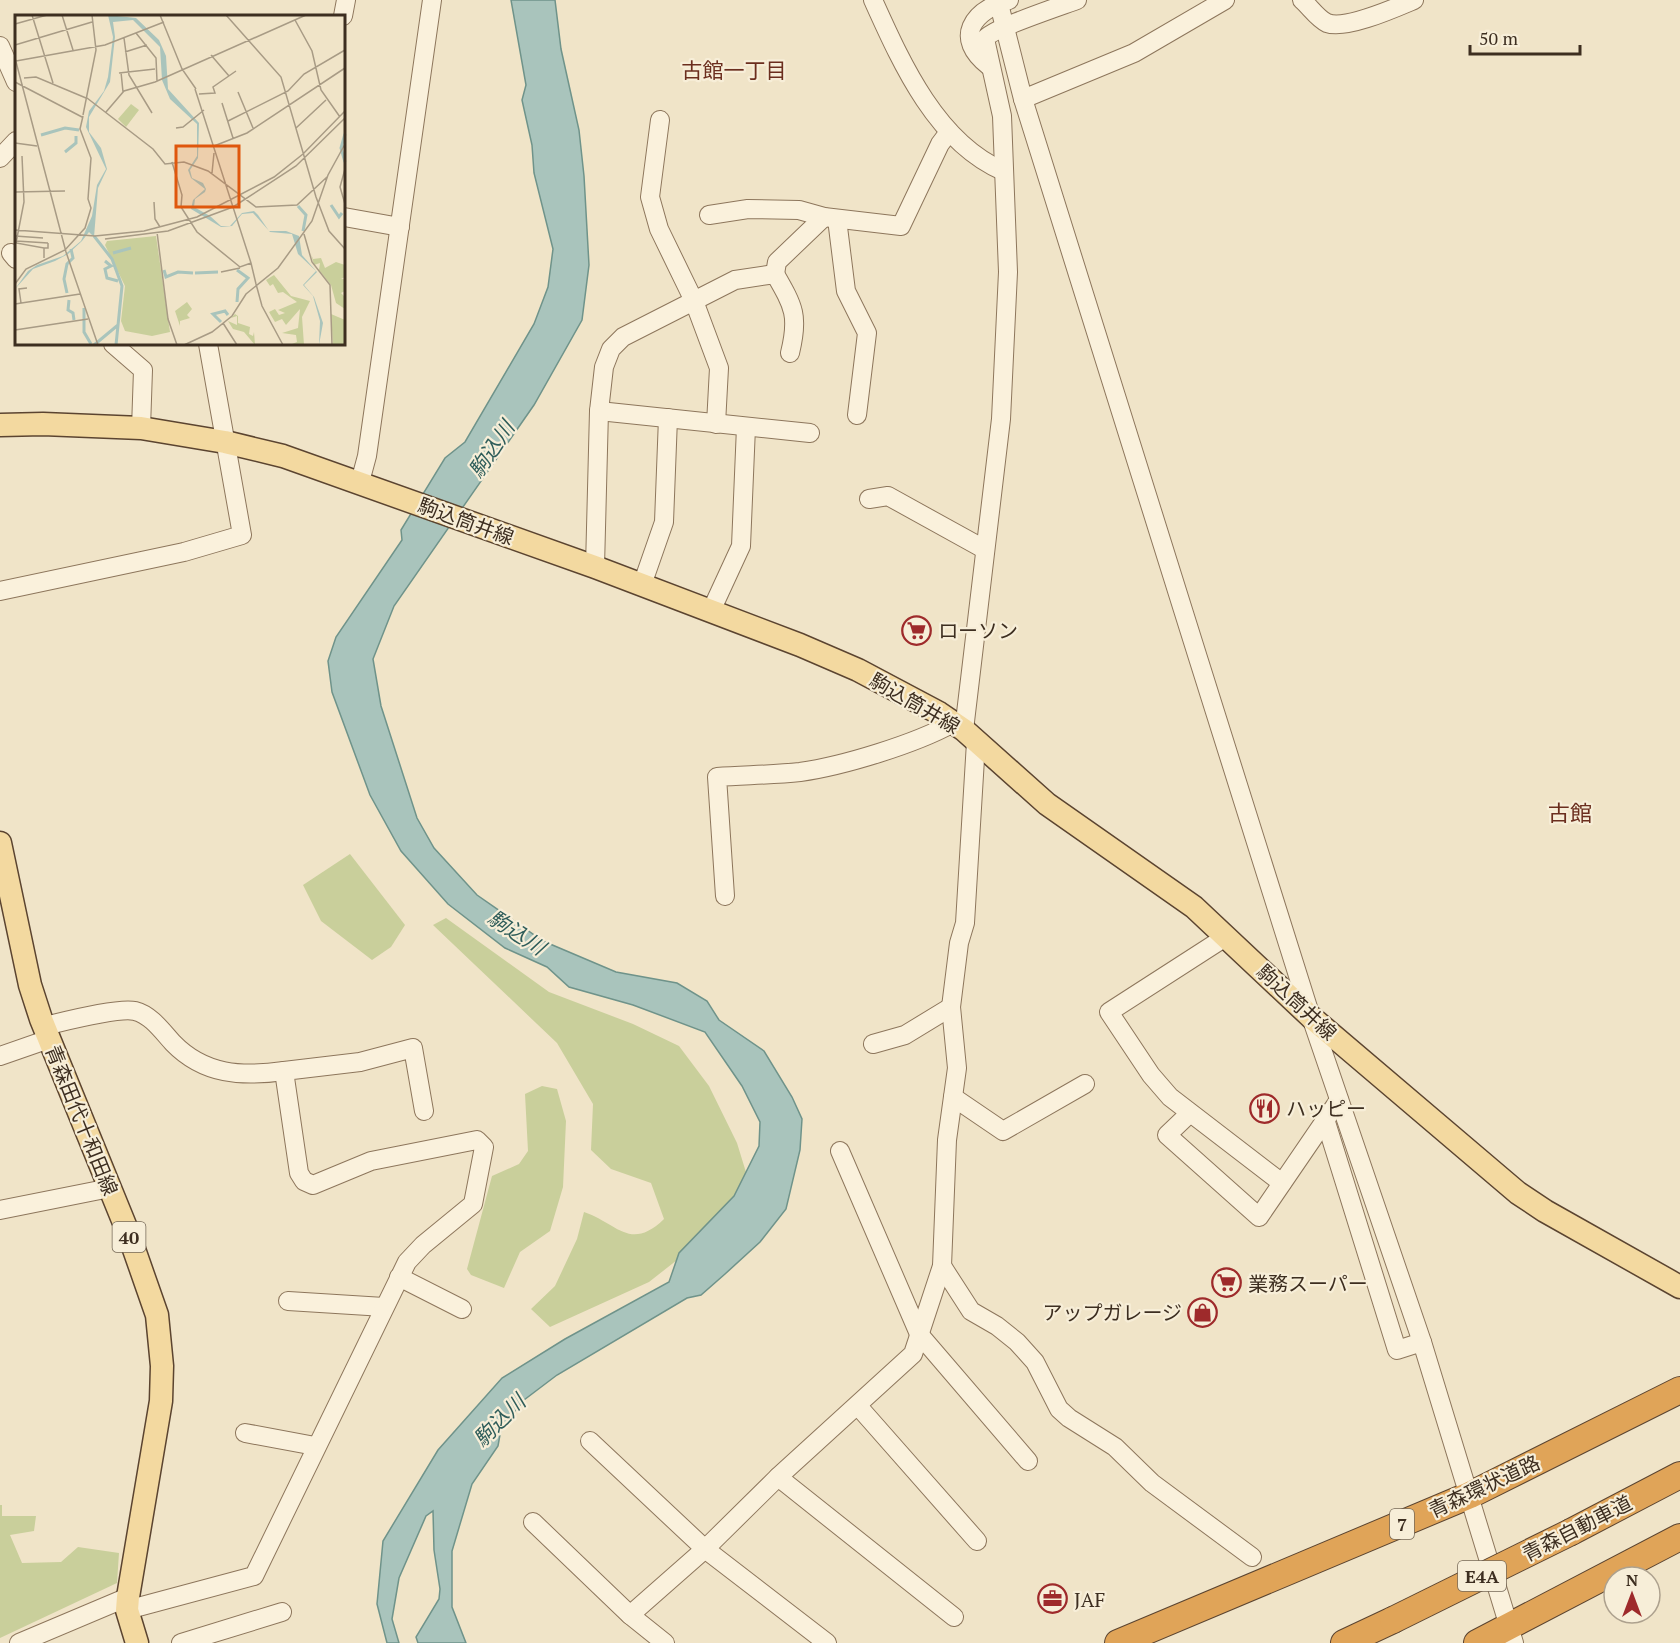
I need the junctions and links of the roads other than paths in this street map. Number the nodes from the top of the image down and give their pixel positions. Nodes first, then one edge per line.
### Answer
1 (346, 0) edge
2 (432, 0) edge
3 (873, 0) edge
4 (1077, 0) edge
5 (1225, 0) edge
6 (1302, 0) edge
7 (1414, 0) edge
8 (1002, 1) edge
9 (343, 15) edge
10 (1005, 27) junction
11 (0, 46) edge
12 (990, 68) junction
13 (15, 80) edge
14 (1023, 99) junction
15 (660, 120) dead end
16 (950, 132) junction
17 (15, 142) edge
18 (0, 158) edge
19 (1003, 171) junction
20 (709, 215) dead end
21 (345, 217) edge
22 (831, 218) junction
23 (400, 227) junction
24 (775, 274) junction
25 (694, 302) junction
26 (114, 345) edge
27 (208, 345) edge
28 (790, 353) dead end
29 (599, 411) junction
30 (857, 415) dead end
31 (668, 418) junction
32 (716, 424) junction
33 (0, 425) edge
34 (746, 427) junction
35 (141, 428) junction
36 (810, 433) dead end
37 (225, 442) junction
38 (360, 482) junction
39 (869, 499) dead end
40 (984, 549) junction
41 (595, 567) junction
42 (642, 585) junction
43 (0, 591) edge
44 (711, 611) junction
45 (964, 732) junction
46 (0, 843) edge
47 (5, 895) edge
48 (725, 896) dead end
49 (1227, 936) junction
50 (951, 1007) junction
51 (1311, 1017) junction
52 (46, 1033) junction
53 (873, 1044) dead end
54 (0, 1056) edge
55 (284, 1071) junction
56 (1086, 1084) dead end
57 (953, 1097) junction
58 (1338, 1100) junction
59 (424, 1111) dead end
60 (1189, 1114) junction
61 (1325, 1119) junction
62 (840, 1151) dead end
63 (1282, 1183) junction
64 (110, 1188) junction
65 (0, 1210) edge
66 (1376, 1212) junction
67 (1356, 1217) junction
68 (942, 1266) junction
69 (399, 1276) junction
70 (1680, 1287) edge
71 (288, 1301) dead end
72 (384, 1307) junction
73 (462, 1309) dead end
74 (919, 1334) junction
75 (1422, 1342) junction
76 (1680, 1390) edge
77 (858, 1406) junction
78 (245, 1433) dead end
79 (590, 1441) dead end
80 (315, 1446) junction
81 (1028, 1461) dead end
82 (1680, 1475) edge
83 (778, 1477) junction
84 (1470, 1494) junction
85 (533, 1522) dead end
86 (1680, 1537) edge
87 (977, 1541) dead end
88 (705, 1549) junction
89 (1252, 1557) dead end
90 (128, 1604) junction
91 (282, 1612) dead end
92 (630, 1615) junction
93 (954, 1617) dead end
94 (1512, 1635) edge
95 (19, 1643) edge
96 (137, 1643) edge
97 (181, 1643) edge
98 (665, 1643) edge
99 (827, 1643) edge
100 (1118, 1643) edge
101 (1344, 1643) edge
102 (1477, 1643) edge

1 - 9 street
2 - 23 street
3 - 16 street
4 - 10 street
5 - 14 street
6 - 7 street
8 - 10 street
8 - 12 street
10 - 12 street
10 - 14 street
11 - 13 street
12 - 19 street
14 - 51 street
15 - 25 street
16 - 19 street
16 - 22 street
17 - 18 street
19 - 40 street
20 - 22 street
21 - 23 street
22 - 24 street
22 - 30 street
23 - 38 street
24 - 25 street
24 - 28 street
25 - 29 street
25 - 32 street
26 - 35 street
27 - 37 street
29 - 31 street
29 - 41 street
31 - 32 street
31 - 42 street
32 - 34 street
33 - 35 main road, 駒込筒井線
34 - 36 street
34 - 44 street
35 - 37 main road, 駒込筒井線
37 - 38 main road, 駒込筒井線
37 - 43 street
38 - 41 main road, 駒込筒井線
39 - 40 street
40 - 45 street
41 - 42 main road, 駒込筒井線
42 - 44 main road, 駒込筒井線
44 - 45 main road, 駒込筒井線
45 - 48 street
45 - 49 main road, 駒込筒井線
45 - 50 street
46 - 47 main road, 青森田代十和田線 / 40
47 - 52 main road, 青森田代十和田線 / 40
49 - 51 main road, 駒込筒井線
49 - 60 street
50 - 53 street
50 - 57 street
51 - 58 street
51 - 70 main road, 駒込筒井線
52 - 54 street
52 - 55 street
52 - 64 main road, 青森田代十和田線 / 40
55 - 59 street
55 - 69 street
56 - 57 street
57 - 68 street
58 - 61 street
58 - 66 street
60 - 63 street
60 - 63 street
61 - 63 street
61 - 67 street
62 - 74 street
64 - 65 street
64 - 90 main road, 青森田代十和田線 / 40
66 - 67 street
66 - 75 street
67 - 75 street
68 - 74 street
68 - 89 street
69 - 72 street
69 - 73 street
71 - 72 street
72 - 80 street
74 - 77 street
74 - 81 street
75 - 84 street
76 - 84 highway, 青森環状道路 / 7
77 - 83 street
77 - 87 street
78 - 80 street
79 - 88 street
80 - 90 street
82 - 101 highway, 青森自動車道 / E4A, bridge
83 - 88 street
83 - 93 street
84 - 94 street
84 - 100 highway, 青森環状道路 / 7
85 - 92 street
86 - 94 highway
88 - 92 street
88 - 99 street
90 - 95 street
90 - 96 main road, 青森田代十和田線 / 40
91 - 97 street
92 - 98 street
94 - 102 highway

